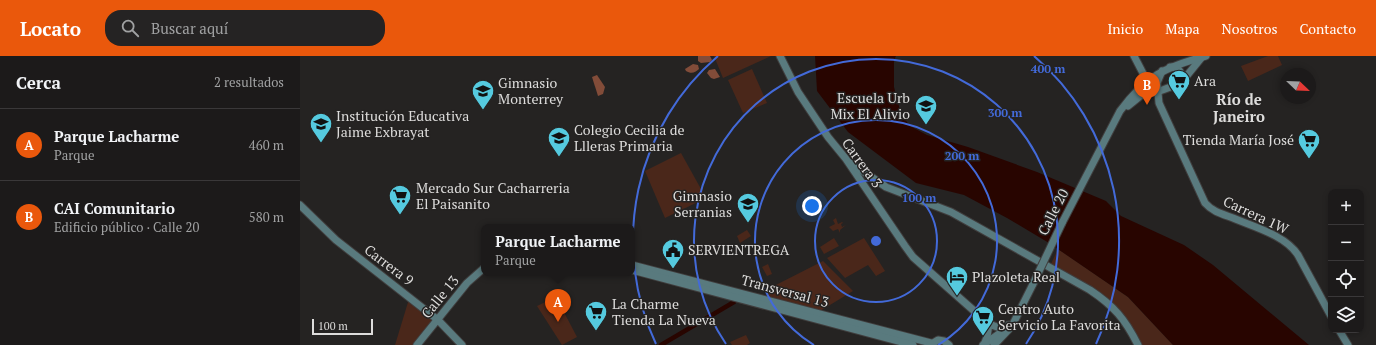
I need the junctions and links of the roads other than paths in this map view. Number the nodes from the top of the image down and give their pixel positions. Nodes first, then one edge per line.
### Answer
1 (780, 56) edge
2 (1134, 56) edge
3 (1204, 57) edge
4 (1170, 67) junction
5 (1162, 71) junction
6 (1147, 81) junction
7 (1180, 82) junction
8 (1168, 89) junction
9 (1157, 92) junction
10 (1144, 93) junction
11 (1159, 103) junction
12 (1111, 128) junction
13 (846, 159) junction
14 (872, 178) junction
15 (864, 187) junction
16 (300, 205) edge
17 (635, 265) edge
18 (481, 271) edge
19 (635, 271) edge
20 (481, 275) edge
21 (1022, 309) junction
22 (1328, 311) edge
23 (440, 322) junction
24 (989, 324) junction
25 (1009, 324) junction
26 (1341, 333) edge
27 (931, 344) edge
28 (417, 345) edge
29 (424, 345) edge
30 (462, 345) edge
31 (913, 345) edge
32 (949, 345) edge
33 (983, 345) edge
34 (994, 345) edge
35 (1138, 345) edge
36 (1348, 345) edge

1 - 13 main road, Carrera 3
2 - 6 main road
3 - 4 main road, Calle 20
3 - 7 main road, Calle 20
4 - 5 main road, Calle 20
4 - 7 main road
5 - 6 main road, Calle 20
5 - 9 main road
6 - 12 main road, Calle 20
7 - 8 main road, Calle 20
8 - 9 main road, Calle 20
8 - 11 main road
9 - 10 main road, Calle 20
9 - 11 main road, Carrera 1W
10 - 11 main road
10 - 12 main road, Calle 20
11 - 22 main road, Carrera 1W
12 - 21 main road, Calle 20, bridge
13 - 14 main road
13 - 15 main road, Carrera 3
14 - 15 main road
14 - 35 main road
15 - 24 main road, Carrera 3
16 - 23 main road, Carrera 9
17 - 27 main road, Transversal 13
18 - 23 main road, Calle 13
19 - 31 main road
20 - 23 main road, Calle 13
21 - 25 main road
21 - 34 main road
23 - 28 main road, Calle 13
23 - 29 main road, Calle 13
23 - 30 main road, Carrera 9
24 - 25 main road
24 - 33 main road
25 - 33 main road
26 - 36 main road
27 - 32 main road, Transversal 13

